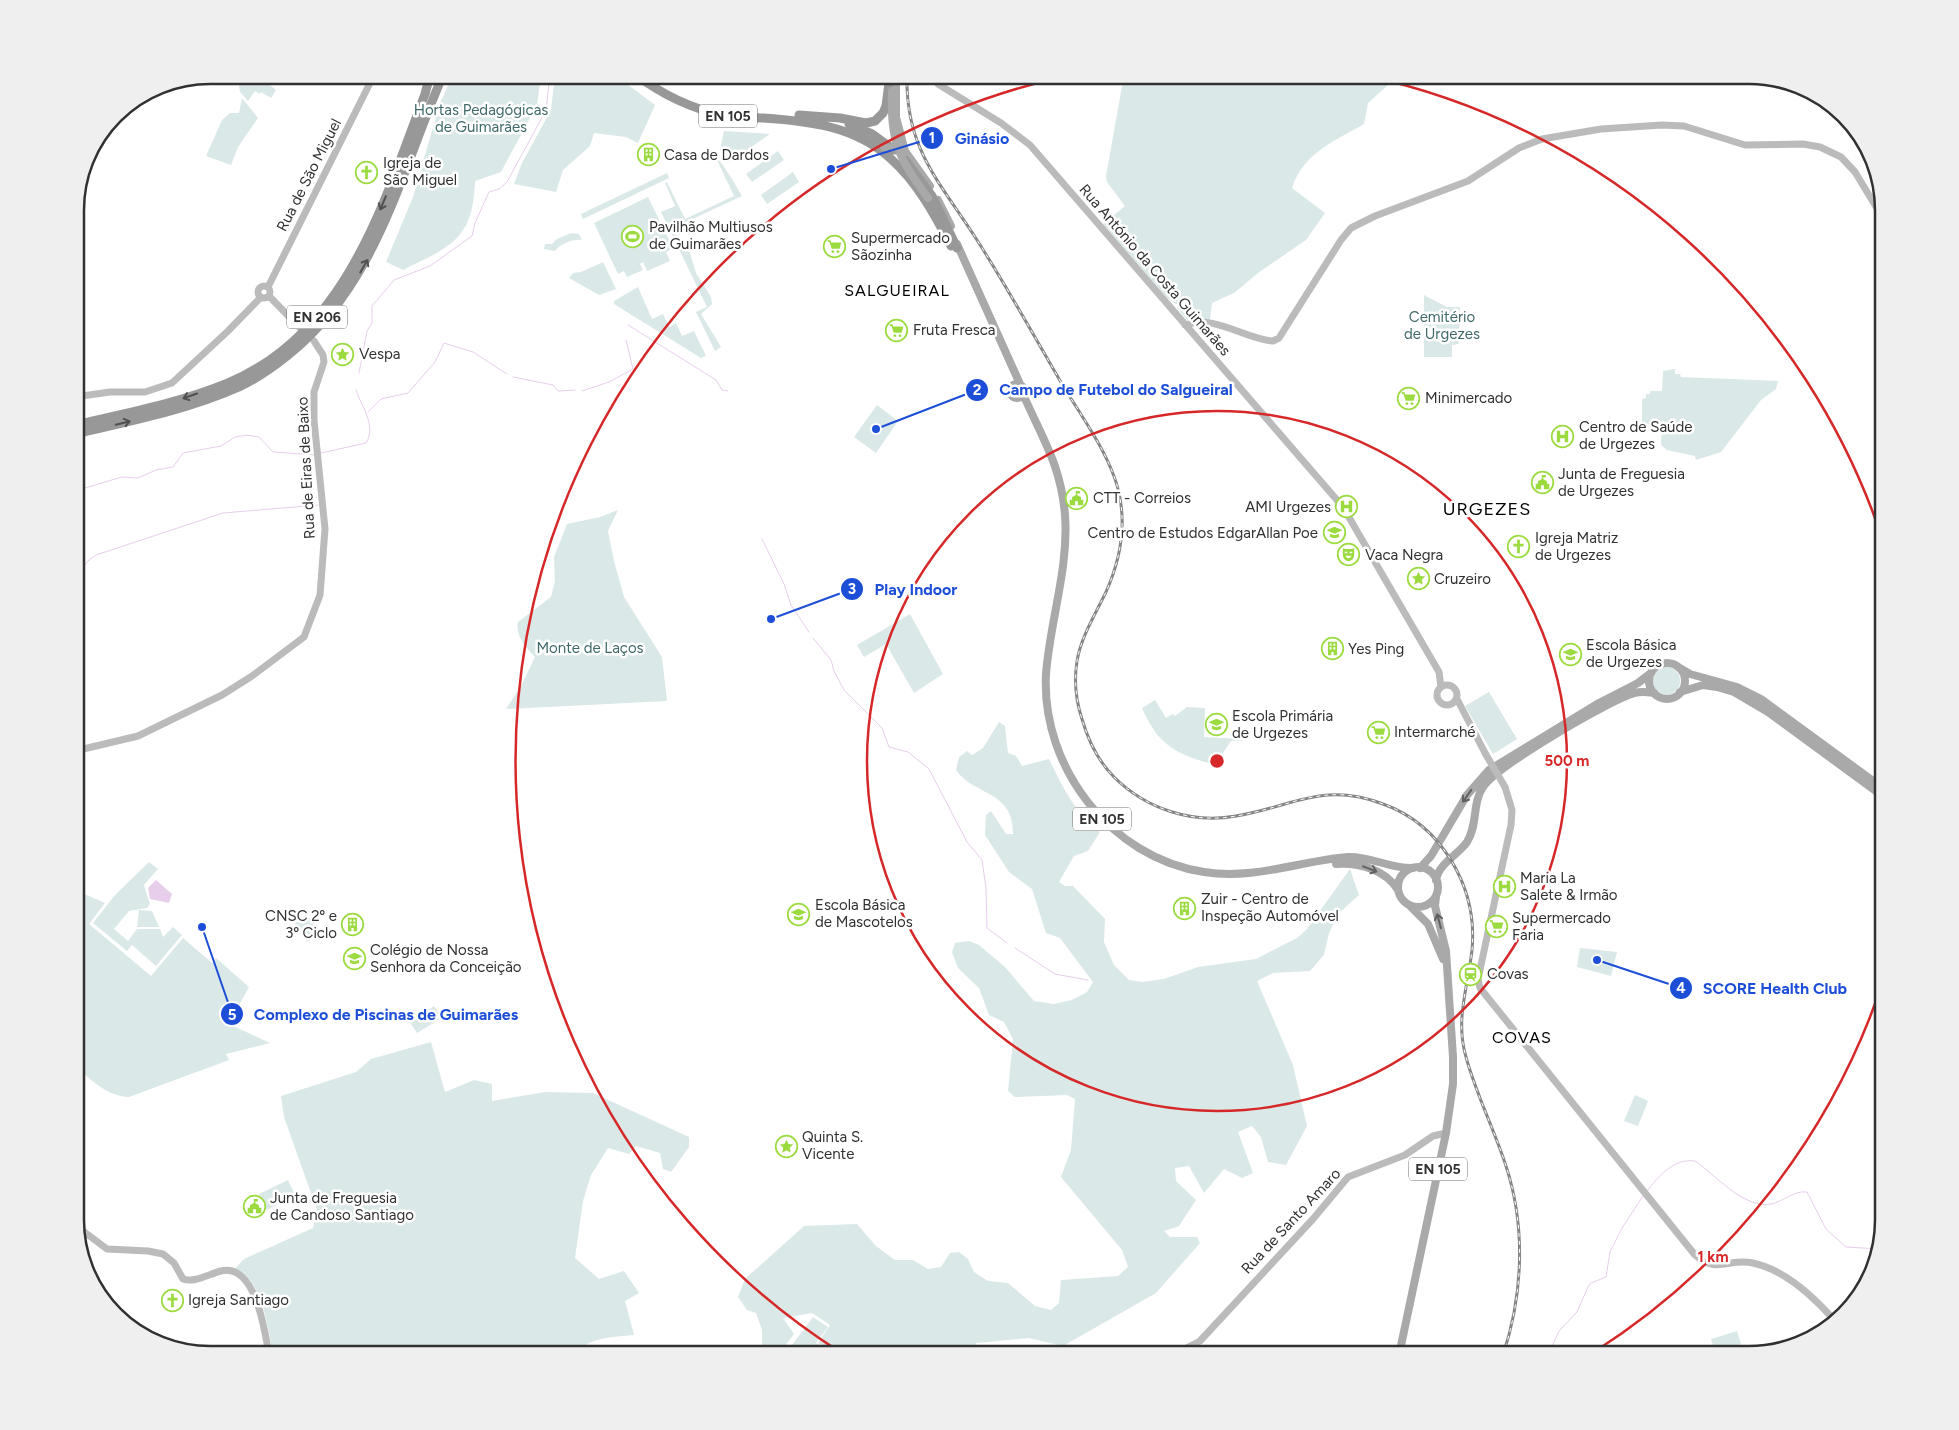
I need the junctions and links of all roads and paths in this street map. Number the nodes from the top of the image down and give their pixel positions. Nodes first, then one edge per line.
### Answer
1 (370, 84) edge
2 (427, 84) edge
3 (436, 84) edge
4 (439, 84) edge
5 (648, 84) edge
6 (659, 84) edge
7 (891, 84) edge
8 (892, 84) edge
9 (894, 84) edge
10 (938, 84) edge
11 (430, 106) junction
12 (896, 117) junction
13 (828, 122) junction
14 (1875, 204) edge
15 (954, 247) junction
16 (268, 287) junction
17 (265, 296) junction
18 (1209, 324) junction
19 (1184, 325) junction
20 (300, 328) dead end
21 (1190, 331) junction
22 (314, 341) dead end
23 (1017, 384) junction
24 (84, 395) edge
25 (1021, 396) junction
26 (84, 423) edge
27 (84, 432) edge
28 (1678, 667) junction
29 (1651, 672) junction
30 (1445, 686) junction
31 (1680, 692) junction
32 (1654, 693) junction
33 (1456, 699) junction
34 (1450, 705) junction
35 (1462, 714) junction
36 (84, 749) edge
37 (1875, 782) edge
38 (1875, 790) edge
39 (1304, 865) junction
40 (1416, 868) junction
41 (1436, 880) junction
42 (1399, 891) junction
43 (1436, 896) junction
44 (1409, 905) junction
45 (1448, 981) junction
46 (1446, 1133) junction
47 (84, 1232) edge
48 (1830, 1316) edge
49 (268, 1346) edge
50 (1190, 1346) edge
51 (1401, 1346) edge

1 - 16 main road, Rua de São Miguel
2 -> 26 highway, EN 206
3 - 11 highway, EN 206
4 - 11 highway
5 - 13 highway, EN 105
6 - 13 highway, EN 105
7 - 13 highway
8 - 15 main road, bridge
9 - 12 main road
10 - 19 main road, Rua António da Costa Guimarães
27 -> 11 highway, EN 206
12 - 13 main road, bridge
12 - 15 main road
13 - 15 highway, EN 105
14 - 18 main road
15 - 23 main road, EN 105
16 - 17 main road
16 - 17 main road, Rua de São Miguel
17 - 20 main road
17 - 24 main road, Rua de São Miguel
18 - 19 main road
18 - 21 main road
19 - 21 main road, Rua António da Costa Guimarães
21 - 30 main road, Rua António da Costa Guimarães
22 - 36 main road, Rua de Eiras de Baixo
23 - 25 main road, EN 105
23 - 25 main road, EN 105
25 - 39 main road, EN 105
28 - 29 main road
28 - 31 main road
28 - 37 main road
29 - 32 main road
29 -> 40 main road
30 - 33 main road
30 - 34 main road
31 - 32 main road
31 - 38 main road
32 - 41 main road
33 - 34 main road
33 - 35 main road
34 - 35 main road
35 - 48 main road, bridge
39 - 40 main road, EN 105
39 -> 42 main road, EN 105
40 - 41 main road, EN 105
40 - 42 main road
41 - 43 main road, EN 105
42 - 44 main road, EN 105
43 - 44 main road
45 -> 43 main road, EN 105
44 - 45 main road, EN 105
45 - 46 main road, EN 105
46 - 50 main road, Rua de Santo Amaro
46 - 51 main road, EN 105
47 - 49 main road

